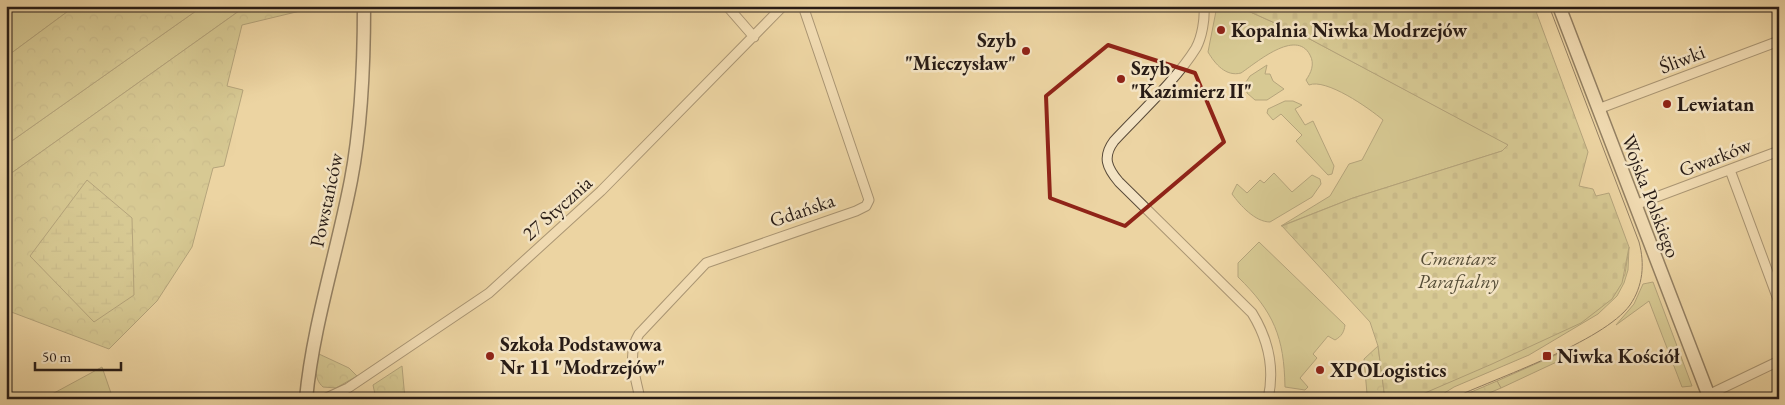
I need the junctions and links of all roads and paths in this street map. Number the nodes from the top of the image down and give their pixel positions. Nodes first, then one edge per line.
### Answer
1 (364, 6) edge
2 (727, 6) edge
3 (784, 6) edge
4 (803, 6) edge
5 (1204, 6) edge
6 (1559, 6) edge
7 (754, 37) junction
8 (1779, 41) edge
9 (1598, 109) junction
10 (1779, 151) edge
11 (1730, 170) junction
12 (1635, 205) junction
13 (1779, 302) edge
14 (1779, 361) edge
15 (1709, 397) edge
16 (306, 399) edge
17 (324, 399) edge
18 (640, 399) edge
19 (1268, 399) edge

1 - 16 main road, Powstańców
2 - 7 street
3 - 7 street, 27 Stycznia
4 - 18 street, Gdańska
5 - 19 street
6 - 9 main road, Wojska Polskiego
7 - 17 street, 27 Stycznia
8 - 9 street, Śliwki
9 - 12 main road, Wojska Polskiego
10 - 11 street, Gwarków
11 - 12 street, Gwarków
11 - 13 street
12 - 15 main road, Wojska Polskiego
14 - 15 street

